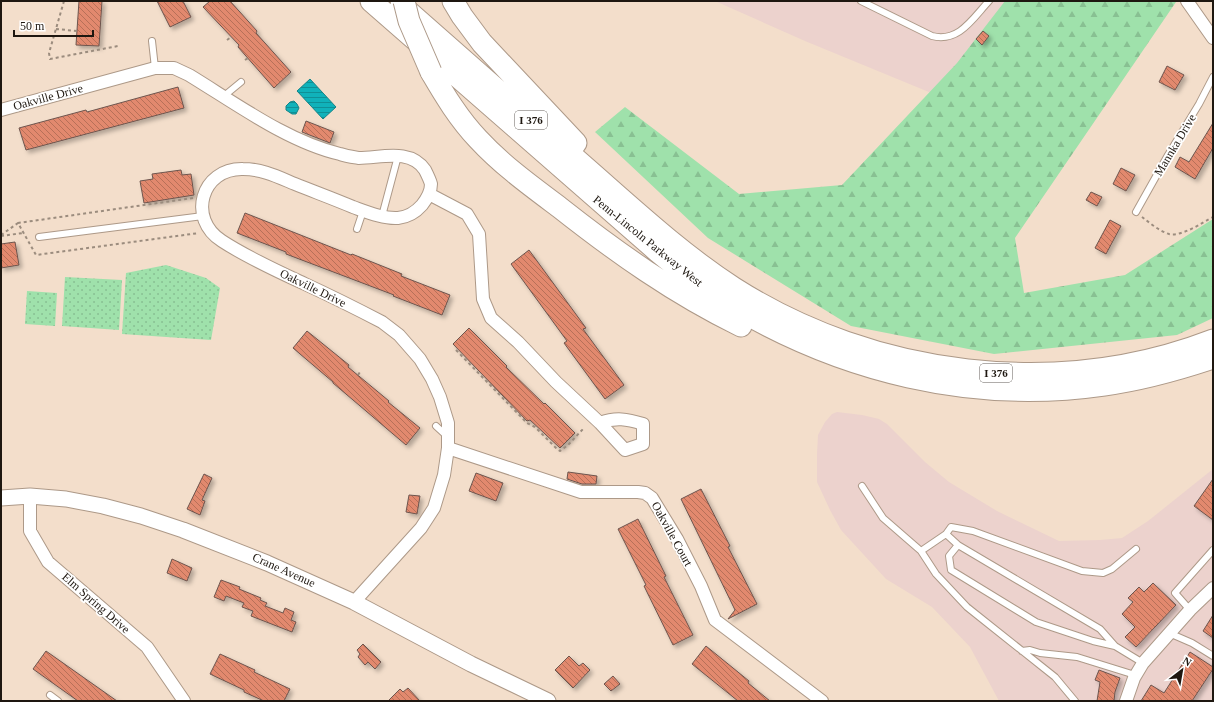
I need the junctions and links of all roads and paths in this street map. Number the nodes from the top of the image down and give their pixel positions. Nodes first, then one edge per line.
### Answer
1 (64, 1) edge
2 (371, 1) edge
3 (396, 1) edge
4 (404, 1) edge
5 (453, 1) edge
6 (861, 1) edge
7 (989, 1) edge
8 (1187, 1) edge
9 (56, 30) junction
10 (77, 31) dead end
11 (231, 37) dead end
12 (1213, 38) edge
13 (227, 40) dead end
14 (152, 41) dead end
15 (118, 46) dead end
16 (248, 58) dead end
17 (245, 60) dead end
18 (155, 68) junction
19 (1213, 77) edge
20 (241, 82) dead end
21 (224, 96) junction
22 (1, 110) edge
23 (398, 156) junction
24 (429, 194) junction
25 (363, 210) junction
26 (1136, 212) joint
27 (203, 216) junction
28 (382, 216) junction
29 (1213, 217) edge
30 (18, 223) dead end
31 (357, 228) dead end
32 (23, 233) dead end
33 (1, 235) edge
34 (39, 237) dead end
35 (667, 239) junction
36 (1213, 340) edge
37 (456, 350) dead end
38 (1213, 358) edge
39 (883, 371) junction
40 (360, 372) dead end
41 (358, 375) dead end
42 (600, 423) dead end
43 (436, 426) dead end
44 (582, 429) dead end
45 (448, 442) junction
46 (862, 486) dead end
47 (30, 496) junction
48 (1, 498) edge
49 (946, 534) junction
50 (958, 545) junction
51 (1136, 549) dead end
52 (1213, 550) edge
53 (922, 551) junction
54 (1213, 588) edge
55 (354, 602) junction
56 (1190, 610) junction
57 (1169, 633) junction
58 (1115, 646) junction
59 (1022, 651) junction
60 (1213, 656) edge
61 (1143, 663) junction
62 (1135, 675) junction
63 (50, 695) dead end
64 (58, 701) edge
65 (184, 701) edge
66 (548, 701) edge
67 (822, 701) edge
68 (1075, 701) edge
69 (1126, 701) edge

1 - 9 path
2 - 39 highway, Penn-Lincoln Parkway West / I 376
3 - 35 highway, Penn-Lincoln Parkway West / I 376
4 - 39 highway, bridge
5 - 35 highway
6 - 7 lane
8 - 12 street
9 - 10 path
9 - 15 path
11 - 13 path
14 - 18 lane
16 - 17 path
18 - 21 street, Oakville Drive
18 - 22 street, Oakville Drive
19 - 26 lane, Mannka Drive
20 - 21 lane
21 - 23 street, Oakville Drive
23 - 24 street, Oakville Drive
23 - 28 lane
24 - 28 street
24 - 42 street
25 - 27 street
25 - 28 street
25 - 31 lane
26 - 29 path
27 - 34 lane
27 - 45 street, Oakville Drive
30 - 33 path
32 - 33 path
35 - 36 highway, Penn-Lincoln Parkway West / I 376
37 - 44 path
38 - 39 highway, Penn-Lincoln Parkway West / I 376
40 - 41 path
43 - 45 lane
45 - 55 street, Oakville Drive
45 - 67 street, Oakville Court
46 - 53 lane
47 - 48 street, Crane Avenue
47 - 55 street, Crane Avenue
47 - 65 street, Elm Spring Drive
49 - 50 lane
49 - 51 lane
49 - 53 lane
50 - 58 lane
50 - 58 lane
52 - 56 lane
53 - 59 lane
54 - 56 street
55 - 66 street, Crane Avenue
56 - 57 street
57 - 60 lane
57 - 61 street
58 - 61 lane
59 - 62 lane
59 - 68 lane
61 - 62 street
62 - 69 street
63 - 64 lane

